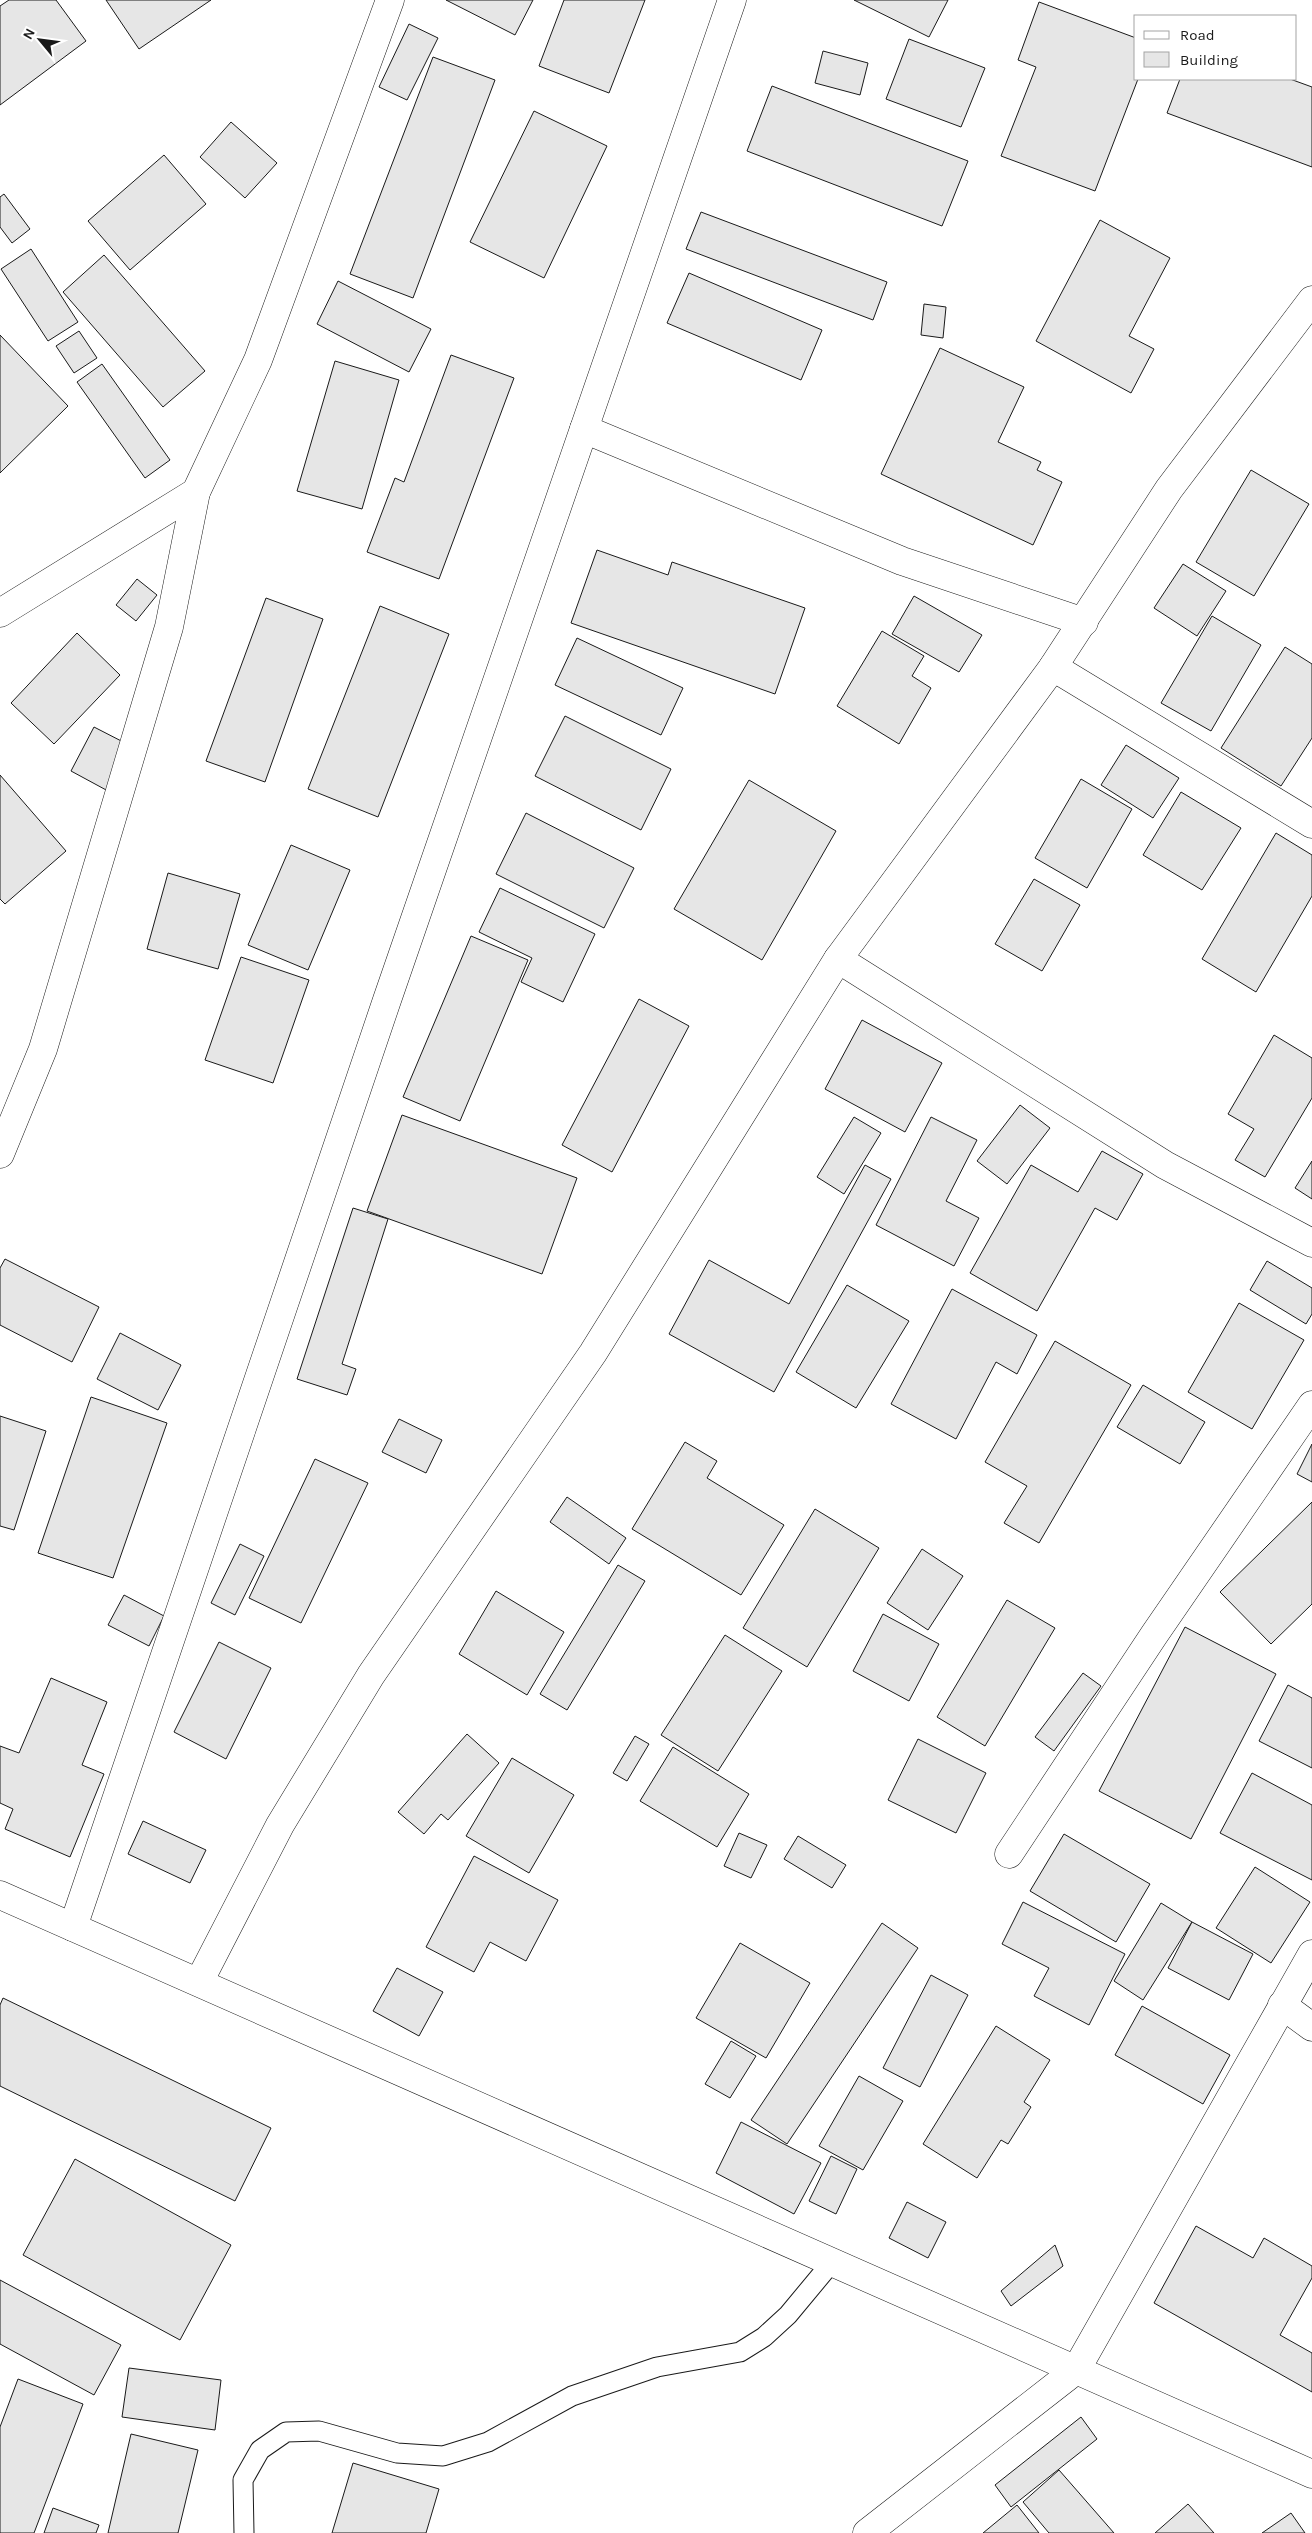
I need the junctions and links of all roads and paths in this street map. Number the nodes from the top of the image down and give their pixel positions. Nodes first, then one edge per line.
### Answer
1 (390, 0) edge
2 (732, 0) edge
3 (1309, 309) edge
4 (584, 429) junction
5 (196, 492) junction
6 (0, 613) edge
7 (1084, 622) junction
8 (1053, 667) junction
9 (1312, 824) edge
10 (838, 959) junction
11 (0, 1154) edge
12 (1312, 1243) edge
13 (1312, 1405) edge
14 (1009, 1854) dead end
15 (0, 1895) edge
16 (73, 1927) junction
17 (1312, 1954) edge
18 (199, 1982) junction
19 (1282, 2005) junction
20 (1312, 2027) edge
21 (832, 2262) junction
22 (1076, 2370) junction
23 (1312, 2474) edge
24 (244, 2533) edge
25 (867, 2533) edge

1 - 5 street
2 - 4 street
3 - 7 street
4 - 7 street
4 - 16 street
5 - 6 street
5 - 11 street
7 - 8 street
8 - 9 street
8 - 10 street
10 - 12 street
10 - 18 street
13 - 14 street
15 - 16 street
16 - 18 street
17 - 19 street
18 - 21 street
19 - 20 street
19 - 22 street
21 - 22 street
21 - 24 lane
22 - 23 street
22 - 25 street

